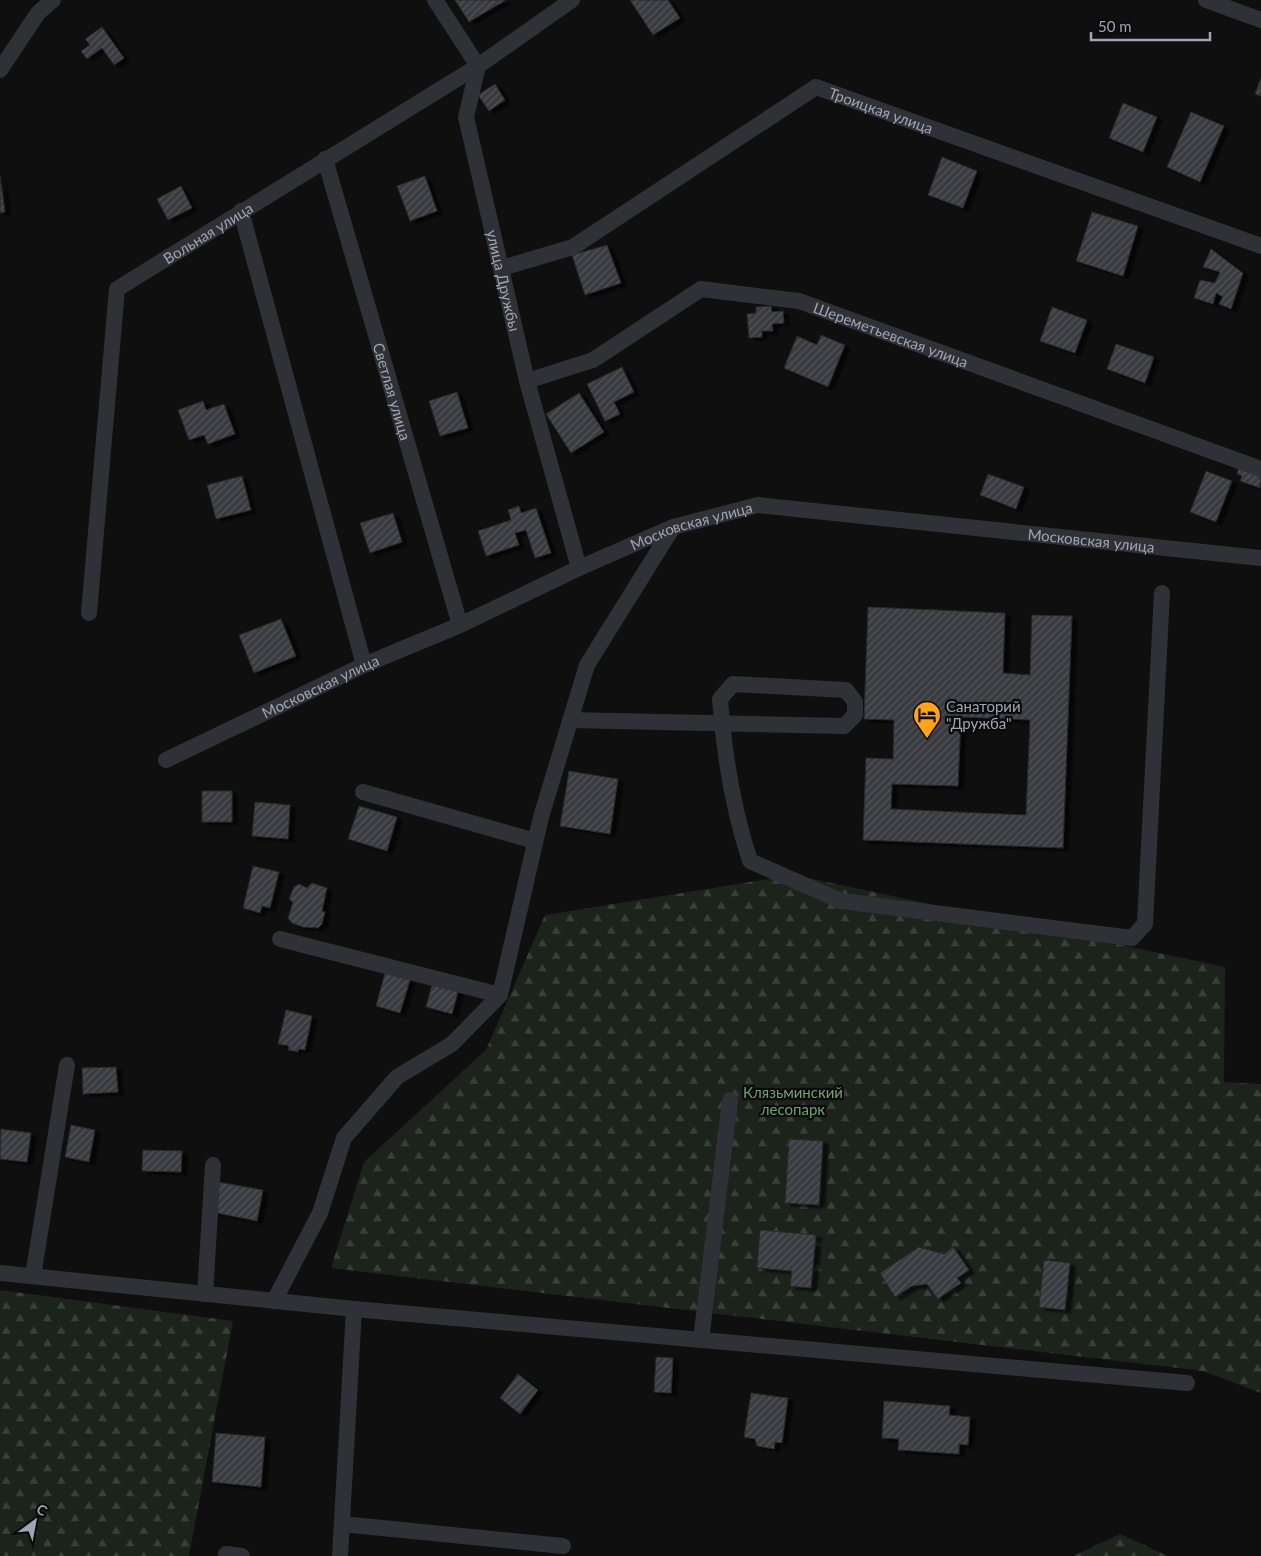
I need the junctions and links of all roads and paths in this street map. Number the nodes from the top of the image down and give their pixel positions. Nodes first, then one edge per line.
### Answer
1 (53, 0) edge
2 (435, 0) edge
3 (572, 0) edge
4 (1206, 0) edge
5 (1261, 20) edge
6 (478, 66) junction
7 (0, 70) edge
8 (325, 159) junction
9 (241, 211) junction
10 (1261, 246) edge
11 (502, 268) junction
12 (527, 381) junction
13 (1261, 469) edge
14 (673, 527) junction
15 (1261, 558) edge
16 (579, 568) junction
17 (1162, 593) dead end
18 (89, 613) dead end
19 (460, 625) junction
20 (364, 666) junction
21 (570, 720) junction
22 (722, 724) junction
23 (166, 760) dead end
24 (363, 792) dead end
25 (535, 842) junction
26 (280, 939) dead end
27 (500, 995) junction
28 (67, 1065) dead end
29 (730, 1100) dead end
30 (213, 1165) dead end
31 (0, 1273) edge
32 (33, 1276) junction
33 (205, 1294) junction
34 (274, 1301) junction
35 (354, 1310) junction
36 (702, 1340) junction
37 (1187, 1383) dead end
38 (342, 1524) junction
39 (563, 1546) dead end
40 (340, 1556) edge

1 - 7 street
2 - 6 street
3 - 6 street, Вольная улица
4 - 5 street
6 - 8 street, Вольная улица
6 - 11 street, улица Дружбы
8 - 9 street, Вольная улица
8 - 19 street, Светлая улица
9 - 18 street, Вольная улица
9 - 20 street
10 - 11 street, Троицкая улица
11 - 12 street, улица Дружбы
12 - 13 street, Шереметьевская улица
12 - 16 street, улица Дружбы
14 - 15 street, Московская улица
14 - 16 street, Московская улица
14 - 21 street
16 - 19 street, Московская улица
17 - 22 street
19 - 20 street, Московская улица
20 - 23 street, Московская улица
21 - 22 street
21 - 25 street
22 - 22 street
24 - 25 street
25 - 27 street
26 - 27 street
27 - 34 street
28 - 32 street
29 - 36 street
30 - 33 street
31 - 32 street
32 - 33 street
33 - 34 street
34 - 35 street
35 - 36 street
35 - 38 street
36 - 37 street
38 - 39 street
38 - 40 street

